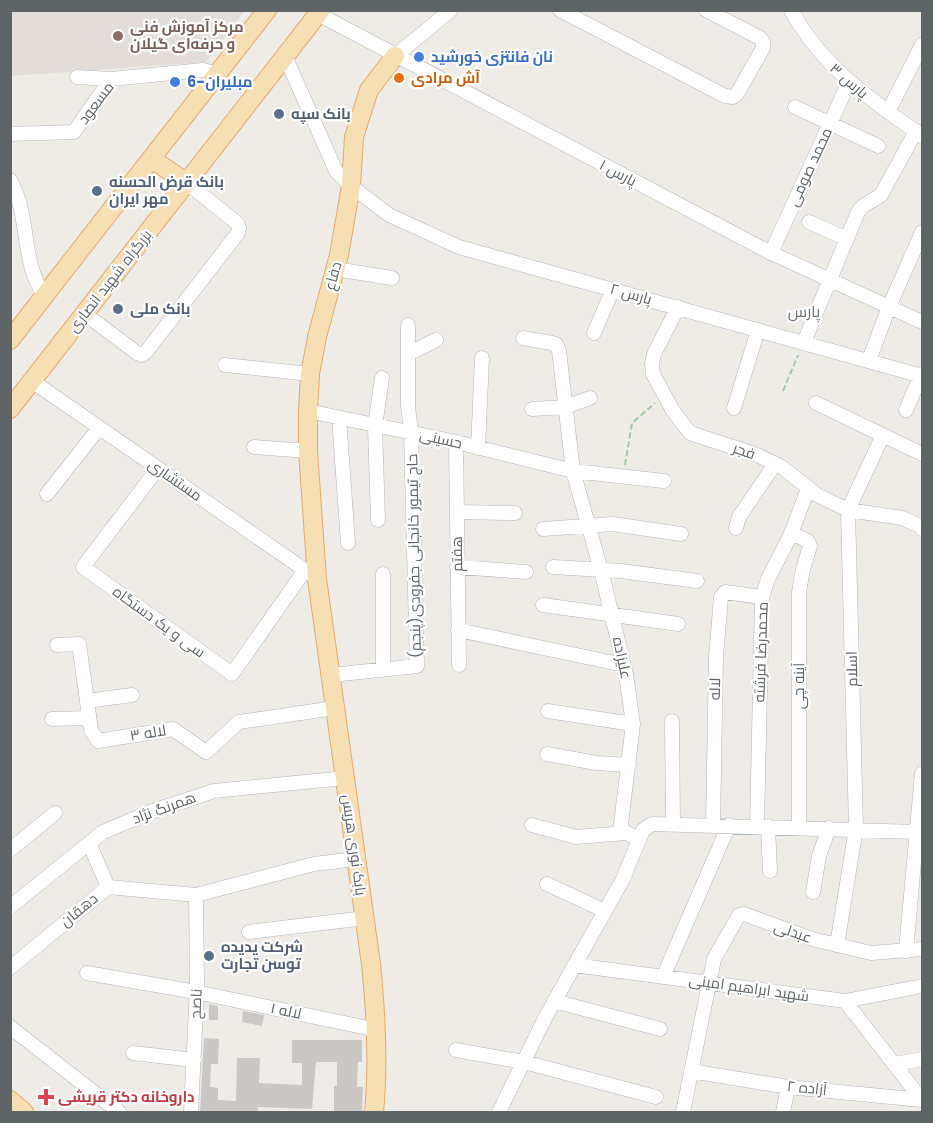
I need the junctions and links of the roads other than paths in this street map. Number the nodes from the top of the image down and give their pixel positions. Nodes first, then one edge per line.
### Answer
1 (267, 10) edge
2 (451, 10) edge
3 (560, 10) edge
4 (706, 10) edge
5 (319, 12) edge
6 (796, 13) edge
7 (922, 45) edge
8 (285, 56) junction
9 (395, 56) junction
10 (218, 74) junction
11 (77, 77) dead end
12 (111, 79) junction
13 (849, 82) junction
14 (795, 107) dead end
15 (888, 112) junction
16 (830, 123) junction
17 (919, 133) edge
18 (10, 134) edge
19 (878, 146) dead end
20 (152, 159) junction
21 (10, 180) edge
22 (187, 183) junction
23 (351, 186) junction
24 (809, 222) dead end
25 (922, 232) edge
26 (845, 238) junction
27 (771, 253) junction
28 (917, 259) edge
29 (335, 269) junction
30 (392, 278) dead end
31 (829, 279) junction
32 (613, 290) junction
33 (45, 296) junction
34 (889, 307) junction
35 (678, 308) junction
36 (85, 314) junction
37 (922, 322) edge
38 (408, 325) dead end
39 (758, 330) junction
40 (594, 333) dead end
41 (523, 338) dead end
42 (10, 340) edge
43 (436, 340) dead end
44 (804, 342) junction
45 (408, 354) junction
46 (482, 358) dead end
47 (869, 360) junction
48 (225, 366) dead end
49 (310, 374) junction
50 (922, 375) edge
51 (382, 378) dead end
52 (32, 381) junction
53 (590, 399) dead end
54 (816, 403) dead end
55 (565, 407) junction
56 (735, 408) dead end
57 (10, 409) edge
58 (532, 409) dead end
59 (906, 410) dead end
60 (308, 411) junction
61 (339, 418) junction
62 (375, 426) junction
63 (99, 428) junction
64 (411, 432) junction
65 (883, 435) junction
66 (456, 442) junction
67 (254, 447) dead end
68 (478, 448) junction
69 (308, 451) junction
70 (922, 454) edge
71 (775, 464) junction
72 (572, 466) junction
73 (158, 468) junction
74 (664, 481) dead end
75 (808, 489) junction
76 (46, 494) dead end
77 (848, 510) junction
78 (457, 512) junction
79 (515, 513) dead end
80 (378, 520) dead end
81 (589, 525) junction
82 (736, 528) dead end
83 (543, 529) dead end
84 (922, 529) edge
85 (791, 533) junction
86 (681, 534) dead end
87 (348, 543) dead end
88 (457, 567) junction
89 (553, 567) dead end
90 (601, 570) junction
91 (526, 572) dead end
92 (311, 574) junction
93 (383, 574) dead end
94 (697, 581) dead end
95 (762, 597) junction
96 (543, 605) dead end
97 (612, 615) junction
98 (678, 624) dead end
99 (458, 630) junction
100 (57, 645) dead end
101 (459, 665) dead end
102 (624, 665) junction
103 (383, 669) junction
104 (331, 675) junction
105 (132, 695) dead end
106 (87, 701) junction
107 (335, 708) junction
108 (548, 711) dead end
109 (89, 718) junction
110 (52, 719) dead end
111 (672, 721) dead end
112 (633, 724) junction
113 (547, 754) dead end
114 (629, 765) junction
115 (922, 773) edge
116 (345, 778) junction
117 (56, 813) dead end
118 (673, 824) junction
119 (532, 825) dead end
120 (713, 825) junction
121 (729, 825) junction
122 (763, 826) junction
123 (799, 827) junction
124 (829, 828) junction
125 (856, 828) junction
126 (920, 831) edge
127 (626, 833) junction
128 (641, 835) junction
129 (89, 843) junction
130 (10, 850) edge
131 (356, 859) junction
132 (770, 871) dead end
133 (547, 884) dead end
134 (108, 887) junction
135 (813, 892) dead end
136 (196, 895) junction
137 (10, 907) edge
138 (605, 911) junction
139 (365, 918) junction
140 (249, 932) dead end
141 (837, 945) junction
142 (922, 949) edge
143 (906, 951) junction
144 (574, 965) junction
145 (10, 968) edge
146 (87, 973) dead end
147 (663, 977) junction
148 (708, 983) junction
149 (922, 986) edge
150 (196, 992) junction
151 (554, 1001) junction
152 (845, 1001) junction
153 (10, 1027) edge
154 (377, 1029) junction
155 (660, 1029) dead end
156 (456, 1050) dead end
157 (133, 1053) dead end
158 (922, 1059) edge
159 (194, 1060) junction
160 (524, 1062) junction
161 (895, 1064) junction
162 (692, 1071) junction
163 (788, 1087) junction
164 (656, 1097) dead end
165 (10, 1100) edge
166 (922, 1100) edge
167 (24, 1113) edge
168 (119, 1113) edge
169 (191, 1113) edge
170 (374, 1113) edge
171 (499, 1113) edge
172 (683, 1113) edge
173 (783, 1113) edge

1 - 10 main road
2 - 9 street, دفاع
3 - 4 street
5 - 8 main road, بزرگراه شهید انصاری
5 - 9 street, پارس ۱
6 - 13 street, پارس ۳
7 - 15 street
8 - 22 main road, بزرگراه شهید انصاری
8 - 23 street, پارس ۲
9 - 23 main road, دفاع
9 - 27 street, پارس ۱
10 - 12 street, مسعود
10 - 20 main road
11 - 12 street
12 - 18 street, مسعود
13 - 15 street, پارس ۳
13 - 16 street, محمد صومی
14 - 16 street
15 - 17 street, پارس ۳
16 - 19 street
16 - 27 street, محمد صومی
17 - 26 street
20 - 22 main road
20 - 33 main road
21 - 33 street
22 - 36 main road, بزرگراه شهید انصاری
22 - 36 street
23 - 29 main road, دفاع
23 - 32 street, پارس ۲
24 - 26 street
25 - 28 street
26 - 31 street
27 - 31 street, پارس ۱
28 - 34 street
29 - 30 street
29 - 49 main road, دفاع
31 - 34 street, پارس ۱
31 - 44 street
32 - 35 street, پارس ۲
32 - 40 street
33 - 42 main road
34 - 37 street, پارس ۱
34 - 47 street
35 - 39 street, پارس ۲
35 - 71 street, فجر
36 - 52 main road, بزرگراه شهید انصاری
38 - 45 street
39 - 44 street, پارس ۲
39 - 56 street
41 - 55 street, علیزاده
43 - 45 street
44 - 47 street, پارس ۲
45 - 64 street
46 - 68 street
47 - 50 street, پارس ۲
48 - 49 street
49 - 60 main road, دفاع
50 - 59 street
51 - 62 street
52 - 57 main road, بزرگراه شهید انصاری
52 - 63 street, مستشاری
53 - 55 street
54 - 65 street
55 - 58 street
55 - 72 street, علیزاده
60 - 61 street, حسینی
60 - 69 main road, دفاع
61 - 62 street, حسینی
61 - 87 street
62 - 64 street, حسینی
62 - 80 street
63 - 73 street, مستشاری
63 - 76 street
64 - 66 street, حسینی
64 - 103 street, حاج تیمور خانجانی جفرودی(پنجم)
65 - 70 street
65 - 77 street
66 - 68 street, حسینی
66 - 78 street, هفتم
67 - 69 street
68 - 72 street, حسینی
69 - 92 main road, دفاع
71 - 75 street, فجر
71 - 82 street
72 - 74 street
72 - 81 street, علیزاده
73 - 92 street, مستشاری
73 - 92 street, سی و یک دستگاه
75 - 77 street, فجر
75 - 85 street, محمدرضا فرشته
77 - 84 street, فجر
77 - 125 street, اسلام
78 - 79 street
78 - 88 street, هفتم
81 - 83 street
81 - 86 street
81 - 90 street, علیزاده
85 - 95 street, محمدرضا فرشته
85 - 123 street, آینه چی
88 - 91 street
88 - 99 street, هفتم
89 - 90 street
90 - 94 street
90 - 97 street, علیزاده
92 - 104 main road, بابک نوری هریس
93 - 103 street
95 - 120 street, لاله
95 - 122 street, محمدرضا فرشته
96 - 97 street
97 - 98 street
97 - 102 street, علیزاده
99 - 101 street, هفتم
99 - 102 street
100 - 106 street, لاله ۳
102 - 112 street, علیزاده
103 - 104 street, حاج تیمور خانجانی جفرودی(پنجم)
104 - 107 main road, بابک نوری هریس
105 - 106 street
106 - 109 street, لاله ۳
107 - 109 street, لاله ۳
107 - 116 main road, بابک نوری هریس
108 - 112 street
109 - 110 street
111 - 118 street
112 - 114 street, علیزاده
113 - 114 street
114 - 127 street, علیزاده
115 - 126 street
116 - 129 street, همرنگ نژاد
116 - 131 main road, بابک نوری هریس
117 - 130 street
118 - 120 street
118 - 128 street
119 - 127 street
120 - 121 street
121 - 122 street
121 - 147 street
122 - 123 street
122 - 132 street, محمدرضا فرشته
123 - 124 street
124 - 125 street
124 - 135 street
125 - 126 street
125 - 141 street, اسلام
126 - 143 street
127 - 128 street
128 - 138 street
129 - 134 street
129 - 137 street, همرنگ نژاد
131 - 136 street, دهقان
131 - 139 main road, بابک نوری هریس
133 - 138 street
134 - 136 street, دهقان
134 - 145 street, دهقان
136 - 150 street, ناصح
138 - 144 street
139 - 140 street
139 - 154 main road, بابک نوری هریس
141 - 143 street, عبدلی
141 - 148 street, عبدلی
142 - 143 street, عبدلی
144 - 147 street, شهید ابراهیم امینی
144 - 151 street
146 - 150 street, لاله ۱
147 - 148 street, شهید ابراهیم امینی
148 - 152 street, شهید ابراهیم امینی
148 - 162 street
149 - 152 street, شهید ابراهیم امینی
150 - 154 street, لاله ۱
150 - 159 street, ناصح
151 - 155 street
151 - 160 street
152 - 161 street
153 - 168 street
154 - 170 main road, بابک نوری هریس
156 - 160 street
157 - 159 street
158 - 161 street
159 - 169 street, ناصح
160 - 164 street
160 - 171 street
161 - 166 street
162 - 163 street, آزاده ۲
162 - 172 street
163 - 166 street, آزاده ۲
163 - 173 street
165 - 167 main road

